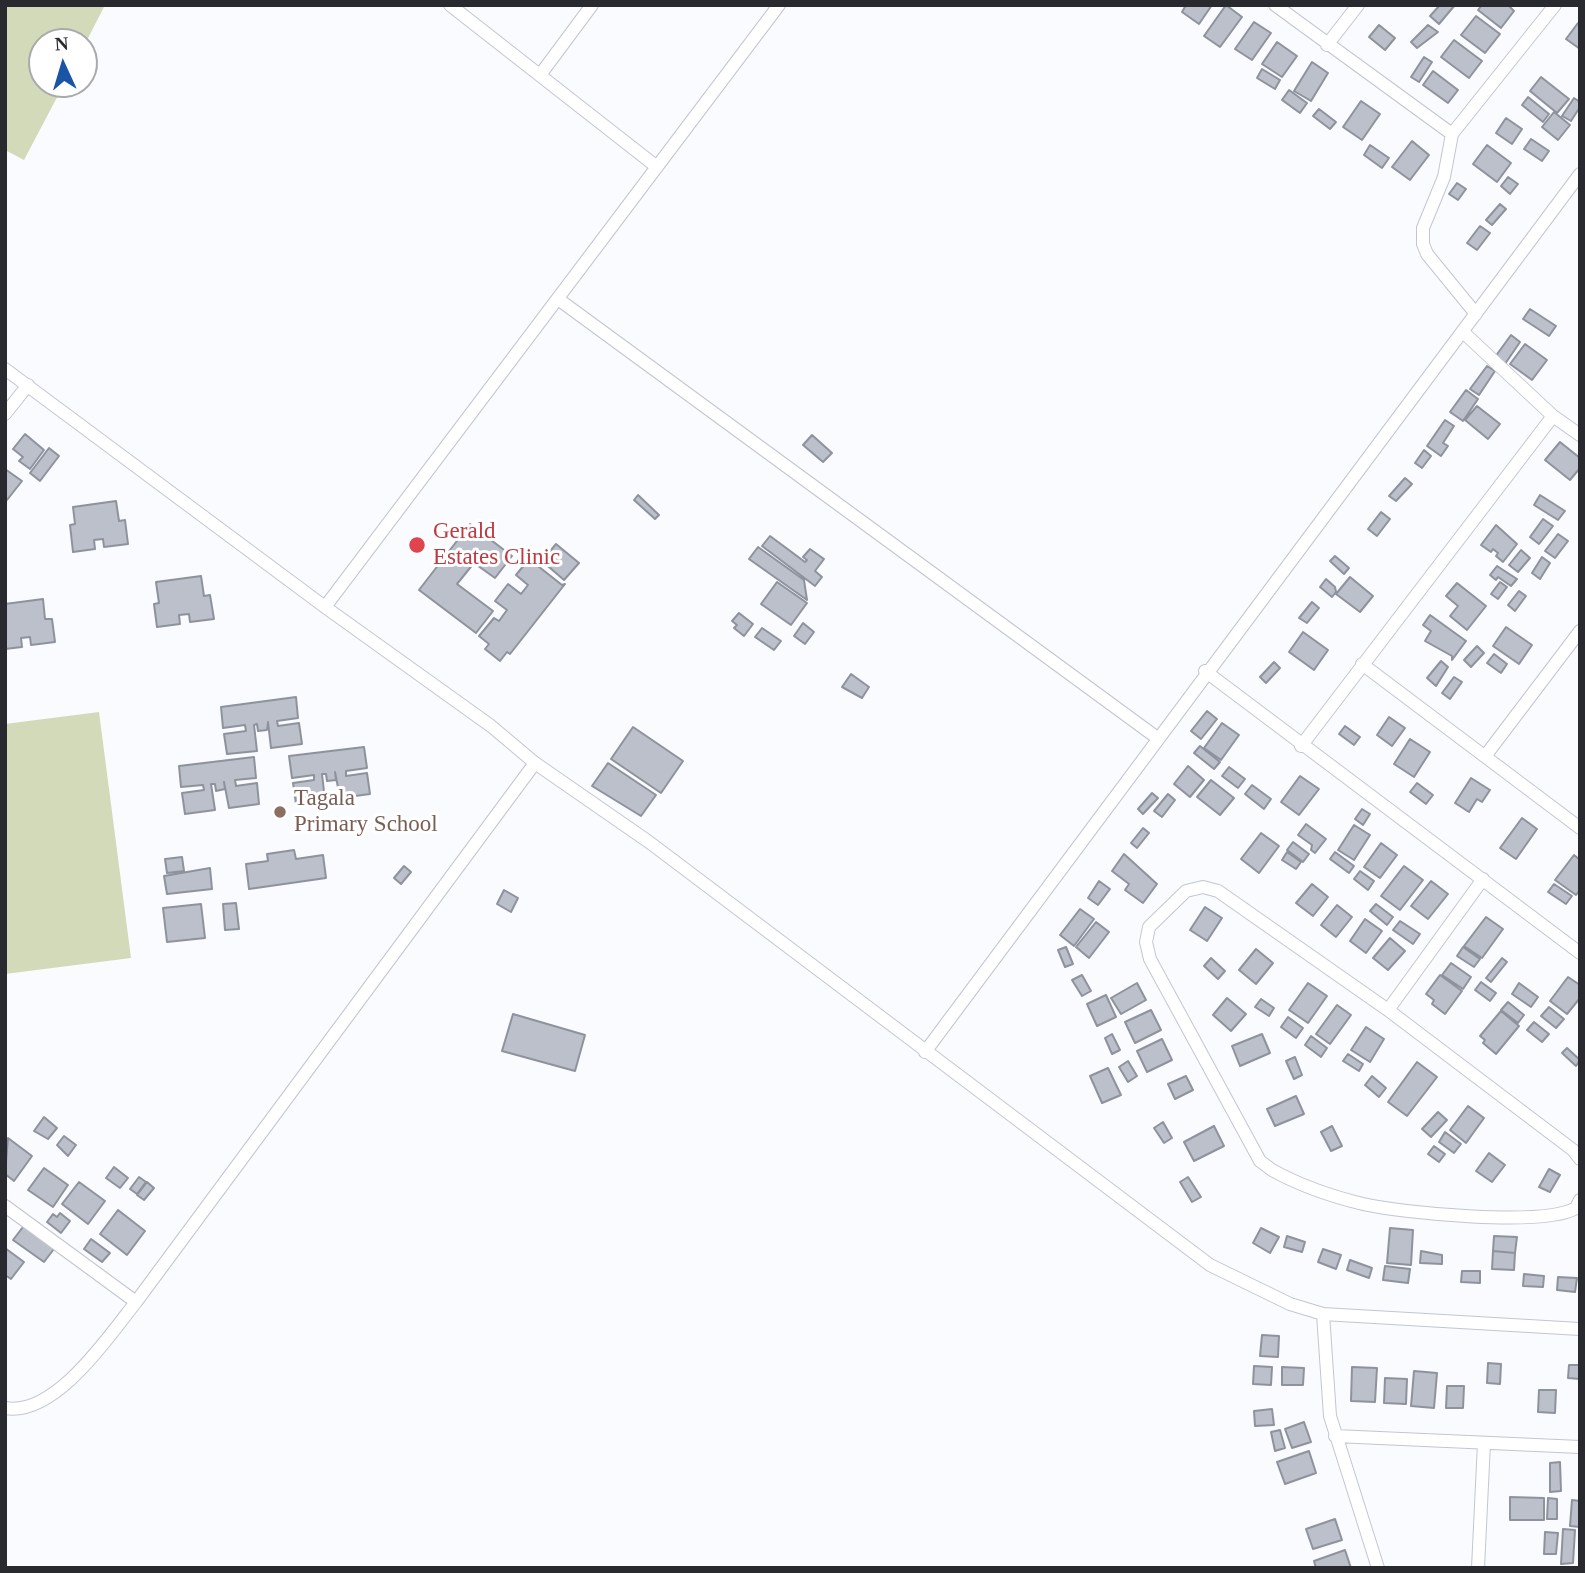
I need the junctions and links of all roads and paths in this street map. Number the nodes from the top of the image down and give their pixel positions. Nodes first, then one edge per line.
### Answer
1 (450, 5) edge
2 (592, 5) edge
3 (779, 5) edge
4 (1275, 5) edge
5 (1358, 5) edge
6 (1555, 5) edge
7 (1327, 44) junction
8 (540, 75) junction
9 (1452, 134) junction
10 (657, 167) junction
11 (1580, 174) edge
12 (558, 299) junction
13 (1476, 314) junction
14 (1463, 332) junction
15 (5, 369) edge
16 (27, 385) junction
17 (5, 414) edge
18 (1553, 415) junction
19 (1580, 435) edge
20 (325, 607) junction
21 (1578, 636) edge
22 (1362, 664) junction
23 (1205, 671) junction
24 (1156, 737) junction
25 (1301, 746) junction
26 (1486, 755) junction
27 (535, 763) junction
28 (1580, 828) edge
29 (1483, 879) junction
30 (1580, 953) edge
31 (1388, 1010) junction
32 (925, 1052) junction
33 (1580, 1159) edge
34 (1580, 1199) edge
35 (5, 1206) edge
36 (136, 1302) junction
37 (1323, 1314) junction
38 (1580, 1329) edge
39 (5, 1408) edge
40 (1335, 1436) junction
41 (1484, 1443) junction
42 (1580, 1447) edge
43 (1378, 1568) edge
44 (1478, 1568) edge

1 - 8 street
2 - 8 street
3 - 10 street
4 - 7 street
5 - 7 street
6 - 9 street
7 - 9 street
8 - 10 street
9 - 13 street
10 - 12 street
11 - 13 street
12 - 20 street
12 - 24 street
13 - 14 street
14 - 18 street
14 - 23 street
15 - 16 street
16 - 17 street
16 - 20 street
18 - 19 street
18 - 22 street
20 - 27 street
21 - 26 street
22 - 25 street
22 - 26 street
23 - 24 street
23 - 25 street
24 - 32 street
25 - 29 street
26 - 28 street
27 - 32 street
27 - 36 street
29 - 30 street
29 - 31 street
31 - 33 street
31 - 34 street
32 - 37 street
35 - 36 street
36 - 39 street
37 - 38 street
37 - 40 street
40 - 41 street
40 - 43 street
41 - 42 street
41 - 44 street

